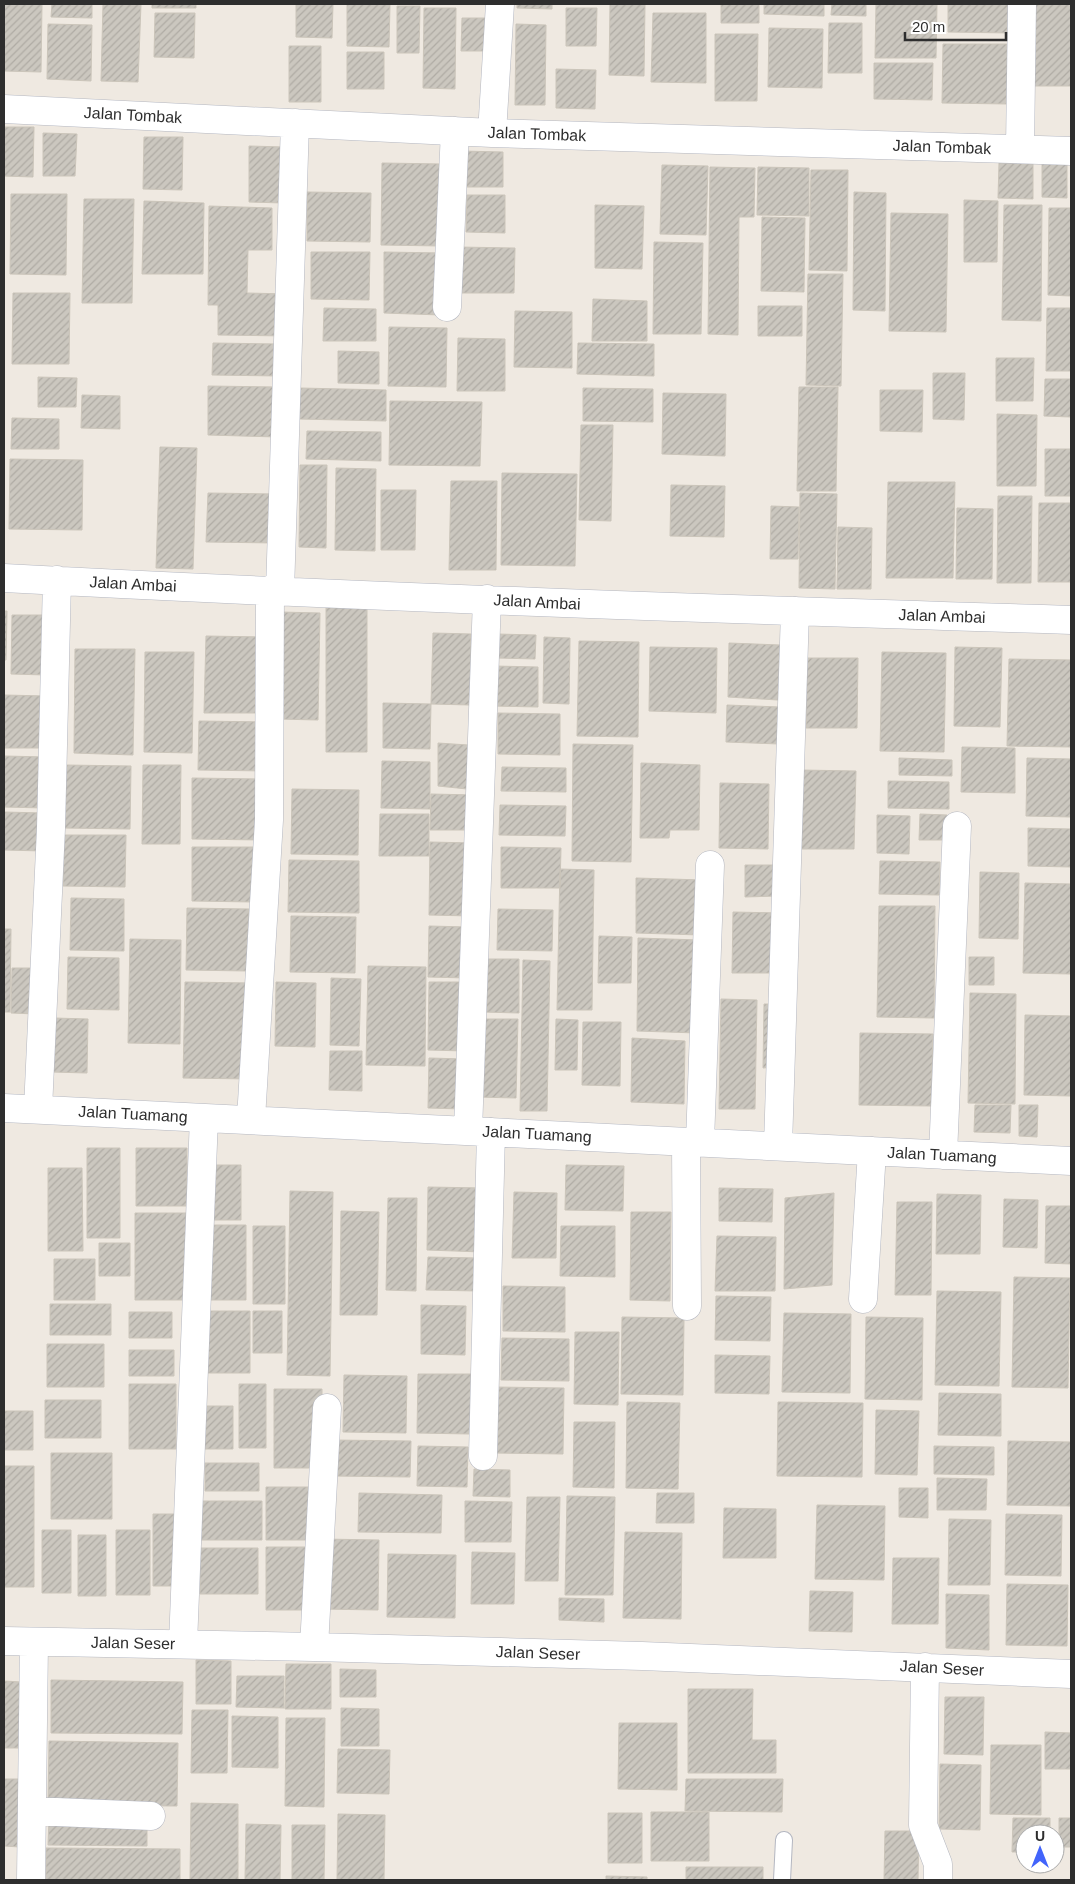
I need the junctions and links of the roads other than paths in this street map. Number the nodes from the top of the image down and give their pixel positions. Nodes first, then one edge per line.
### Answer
1 (500, 4) edge
2 (1022, 4) edge
3 (4, 109) edge
4 (295, 123) junction
5 (455, 131) junction
6 (492, 133) junction
7 (1020, 149) junction
8 (1071, 151) edge
9 (447, 307) dead end
10 (4, 578) edge
11 (57, 580) junction
12 (275, 591) junction
13 (487, 600) junction
14 (795, 611) junction
15 (1071, 620) edge
16 (957, 826) dead end
17 (710, 865) dead end
18 (4, 1108) edge
19 (38, 1109) junction
20 (204, 1118) junction
21 (251, 1120) junction
22 (479, 1132) junction
23 (693, 1142) junction
24 (778, 1146) junction
25 (872, 1151) junction
26 (943, 1155) junction
27 (1071, 1161) edge
28 (863, 1299) dead end
29 (687, 1306) dead end
30 (327, 1408) dead end
31 (483, 1456) dead end
32 (4, 1641) edge
33 (34, 1642) junction
34 (183, 1644) junction
35 (314, 1647) junction
36 (925, 1667) junction
37 (1071, 1674) edge
38 (33, 1811) junction
39 (151, 1816) dead end
40 (784, 1840) dead end
41 (31, 1880) edge
42 (782, 1880) edge
43 (938, 1880) edge

1 - 6 street
2 - 7 street
3 - 4 street, Jalan Tombak
4 - 5 street, Jalan Tombak
4 - 12 street
5 - 6 street, Jalan Tombak
5 - 9 street
6 - 7 street, Jalan Tombak
7 - 8 street, Jalan Tombak
10 - 11 street, Jalan Ambai
11 - 12 street, Jalan Ambai
11 - 19 street
12 - 13 street, Jalan Ambai
12 - 21 street
13 - 14 street, Jalan Ambai
13 - 22 street
14 - 15 street, Jalan Ambai
14 - 24 street
16 - 26 street
17 - 23 street
18 - 19 street, Jalan Tuamang
19 - 20 street, Jalan Tuamang
20 - 21 street, Jalan Tuamang
20 - 34 street
21 - 22 street, Jalan Tuamang
22 - 23 street, Jalan Tuamang
22 - 31 street
23 - 24 street, Jalan Tuamang
23 - 29 street
24 - 25 street, Jalan Tuamang
25 - 26 street, Jalan Tuamang
25 - 28 street
26 - 27 street, Jalan Tuamang
30 - 35 street
32 - 33 street, Jalan Seser
33 - 34 street, Jalan Seser
33 - 38 street
34 - 35 street, Jalan Seser
35 - 36 street, Jalan Seser
36 - 37 street, Jalan Seser
36 - 43 street
38 - 39 street
38 - 41 street
40 - 42 lane

